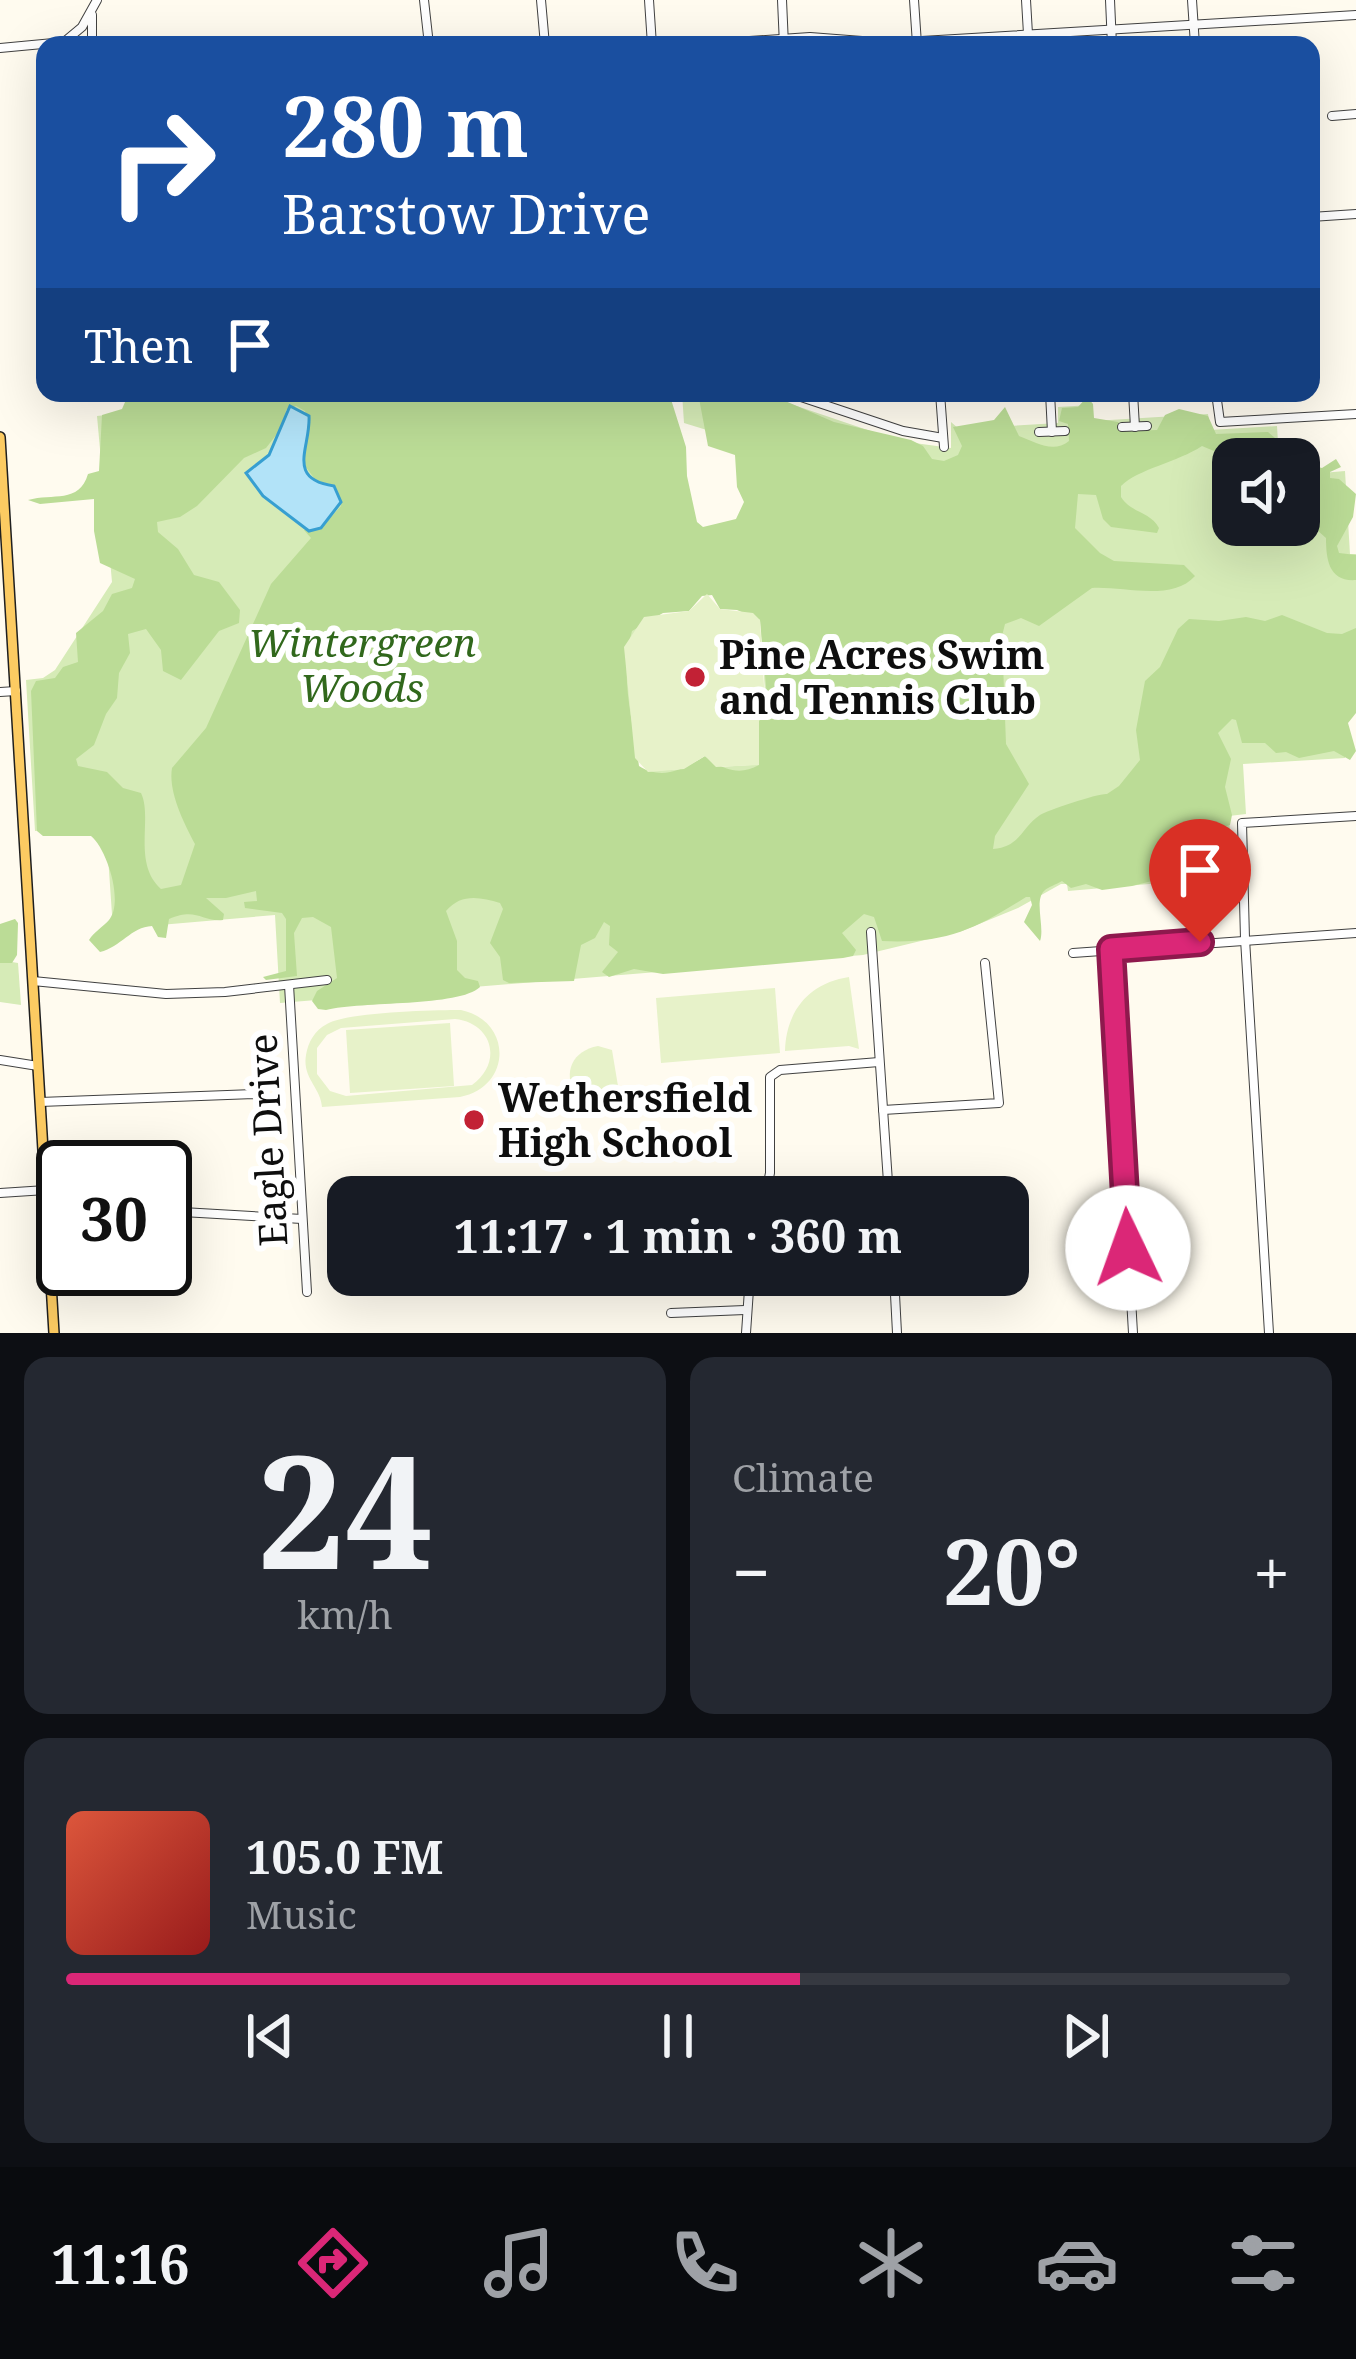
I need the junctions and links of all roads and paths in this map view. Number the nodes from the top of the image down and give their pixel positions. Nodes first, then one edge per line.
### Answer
1 (97, 0) edge
2 (424, 0) edge
3 (541, 0) edge
4 (649, 0) edge
5 (782, 0) edge
6 (914, 0) edge
7 (1026, 0) edge
8 (1110, 0) edge
9 (1192, 0) edge
10 (92, 14) junction
11 (1356, 15) edge
12 (1194, 25) junction
13 (1111, 30) junction
14 (1028, 35) junction
15 (74, 36) edge
16 (92, 36) edge
17 (428, 36) edge
18 (544, 36) edge
19 (651, 36) edge
20 (784, 36) edge
21 (917, 36) edge
22 (1014, 36) edge
23 (1111, 36) edge
24 (1195, 36) edge
25 (36, 45) edge
26 (0, 48) edge
27 (1356, 114) edge
28 (1332, 116) dead end
29 (1356, 214) edge
30 (1320, 216) edge
31 (823, 402) edge
32 (941, 402) edge
33 (1050, 402) edge
34 (1134, 402) edge
35 (1217, 402) edge
36 (1356, 414) edge
37 (1147, 426) dead end
38 (1122, 427) dead end
39 (1135, 427) junction
40 (1065, 431) dead end
41 (1039, 432) dead end
42 (1052, 432) junction
43 (0, 437) edge
44 (0, 452) edge
45 (4, 584) edge
46 (16, 691) junction
47 (0, 692) edge
48 (1356, 816) edge
49 (872, 932) dead end
50 (1356, 932) edge
51 (1245, 939) junction
52 (1111, 949) junction
53 (1073, 952) dead end
54 (985, 963) dead end
55 (327, 980) dead end
56 (33, 981) junction
57 (289, 985) junction
58 (0, 1060) edge
59 (879, 1062) junction
60 (38, 1066) junction
61 (270, 1101) dead end
62 (40, 1102) junction
63 (883, 1110) junction
64 (43, 1140) edge
65 (769, 1176) edge
66 (888, 1176) edge
67 (36, 1191) edge
68 (0, 1193) edge
69 (192, 1213) edge
70 (302, 1219) junction
71 (307, 1292) dead end
72 (52, 1296) edge
73 (747, 1296) edge
74 (895, 1296) edge
75 (745, 1310) junction
76 (671, 1313) dead end
77 (54, 1333) edge
78 (746, 1333) edge
79 (897, 1333) edge
80 (1133, 1333) edge
81 (1269, 1333) edge

1 - 10 street
2 - 17 street
3 - 18 street
4 - 19 street
5 - 20 street
6 - 21 street
7 - 14 street
8 - 13 street
9 - 12 street
10 - 15 street
10 - 16 street
11 - 12 street
12 - 13 street
12 - 24 street
13 - 14 street
13 - 23 street
14 - 22 street
25 - 26 street
27 - 28 street
29 - 30 street
31 - 32 street
33 - 42 street
34 - 39 street
35 - 36 street
37 - 39 street
38 - 39 street
40 - 42 street
41 - 42 street
43 - 44 main road
44 - 45 main road
45 - 46 main road
46 - 47 street
46 - 56 main road
48 - 51 street
49 - 59 street
50 - 51 street
51 - 52 street
51 - 81 street
52 - 53 street
52 - 80 street
54 - 63 street
55 - 57 street
56 - 57 street
56 - 60 main road
57 - 70 street, Eagle Drive
58 - 60 street
59 - 63 street
59 - 65 street
60 - 62 main road
61 - 62 street
62 - 64 main road
63 - 66 street
67 - 68 street
69 - 70 street
70 - 71 street, Eagle Drive
72 - 77 main road
73 - 75 street
74 - 79 street
75 - 76 street
75 - 78 street

